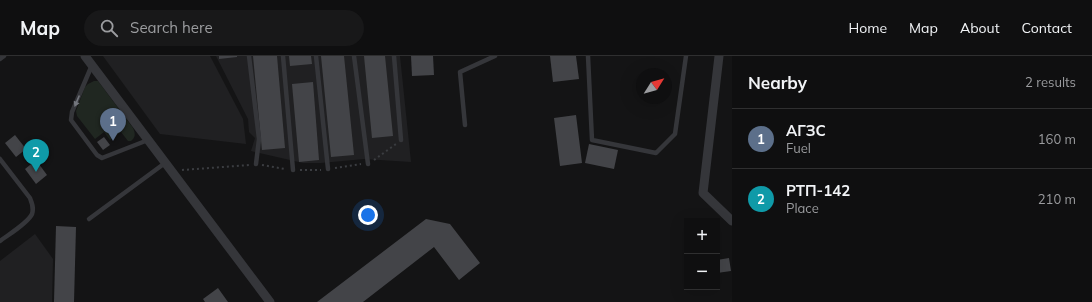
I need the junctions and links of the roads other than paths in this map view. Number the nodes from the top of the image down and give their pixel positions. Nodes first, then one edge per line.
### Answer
1 (4, 56) edge
2 (85, 56) edge
3 (249, 56) edge
4 (283, 56) edge
5 (316, 56) edge
6 (354, 56) edge
7 (394, 56) edge
8 (495, 56) edge
9 (588, 56) edge
10 (686, 56) edge
11 (720, 56) edge
12 (0, 59) edge
13 (92, 65) junction
14 (465, 125) dead end
15 (148, 140) junction
16 (401, 140) dead end
17 (0, 159) edge
18 (165, 163) junction
19 (256, 164) dead end
20 (368, 164) dead end
21 (328, 169) dead end
22 (293, 170) dead end
23 (89, 219) dead end
24 (732, 221) edge
25 (0, 241) edge
26 (270, 302) edge

1 - 12 lane
2 - 13 street
3 - 19 lane
4 - 22 lane
5 - 21 lane
6 - 20 lane
7 - 16 lane
8 - 14 lane
9 - 10 lane
11 - 24 street
13 - 15 street
13 -> 15 lane
15 - 18 street
17 - 25 lane
18 - 23 lane
18 - 26 street

